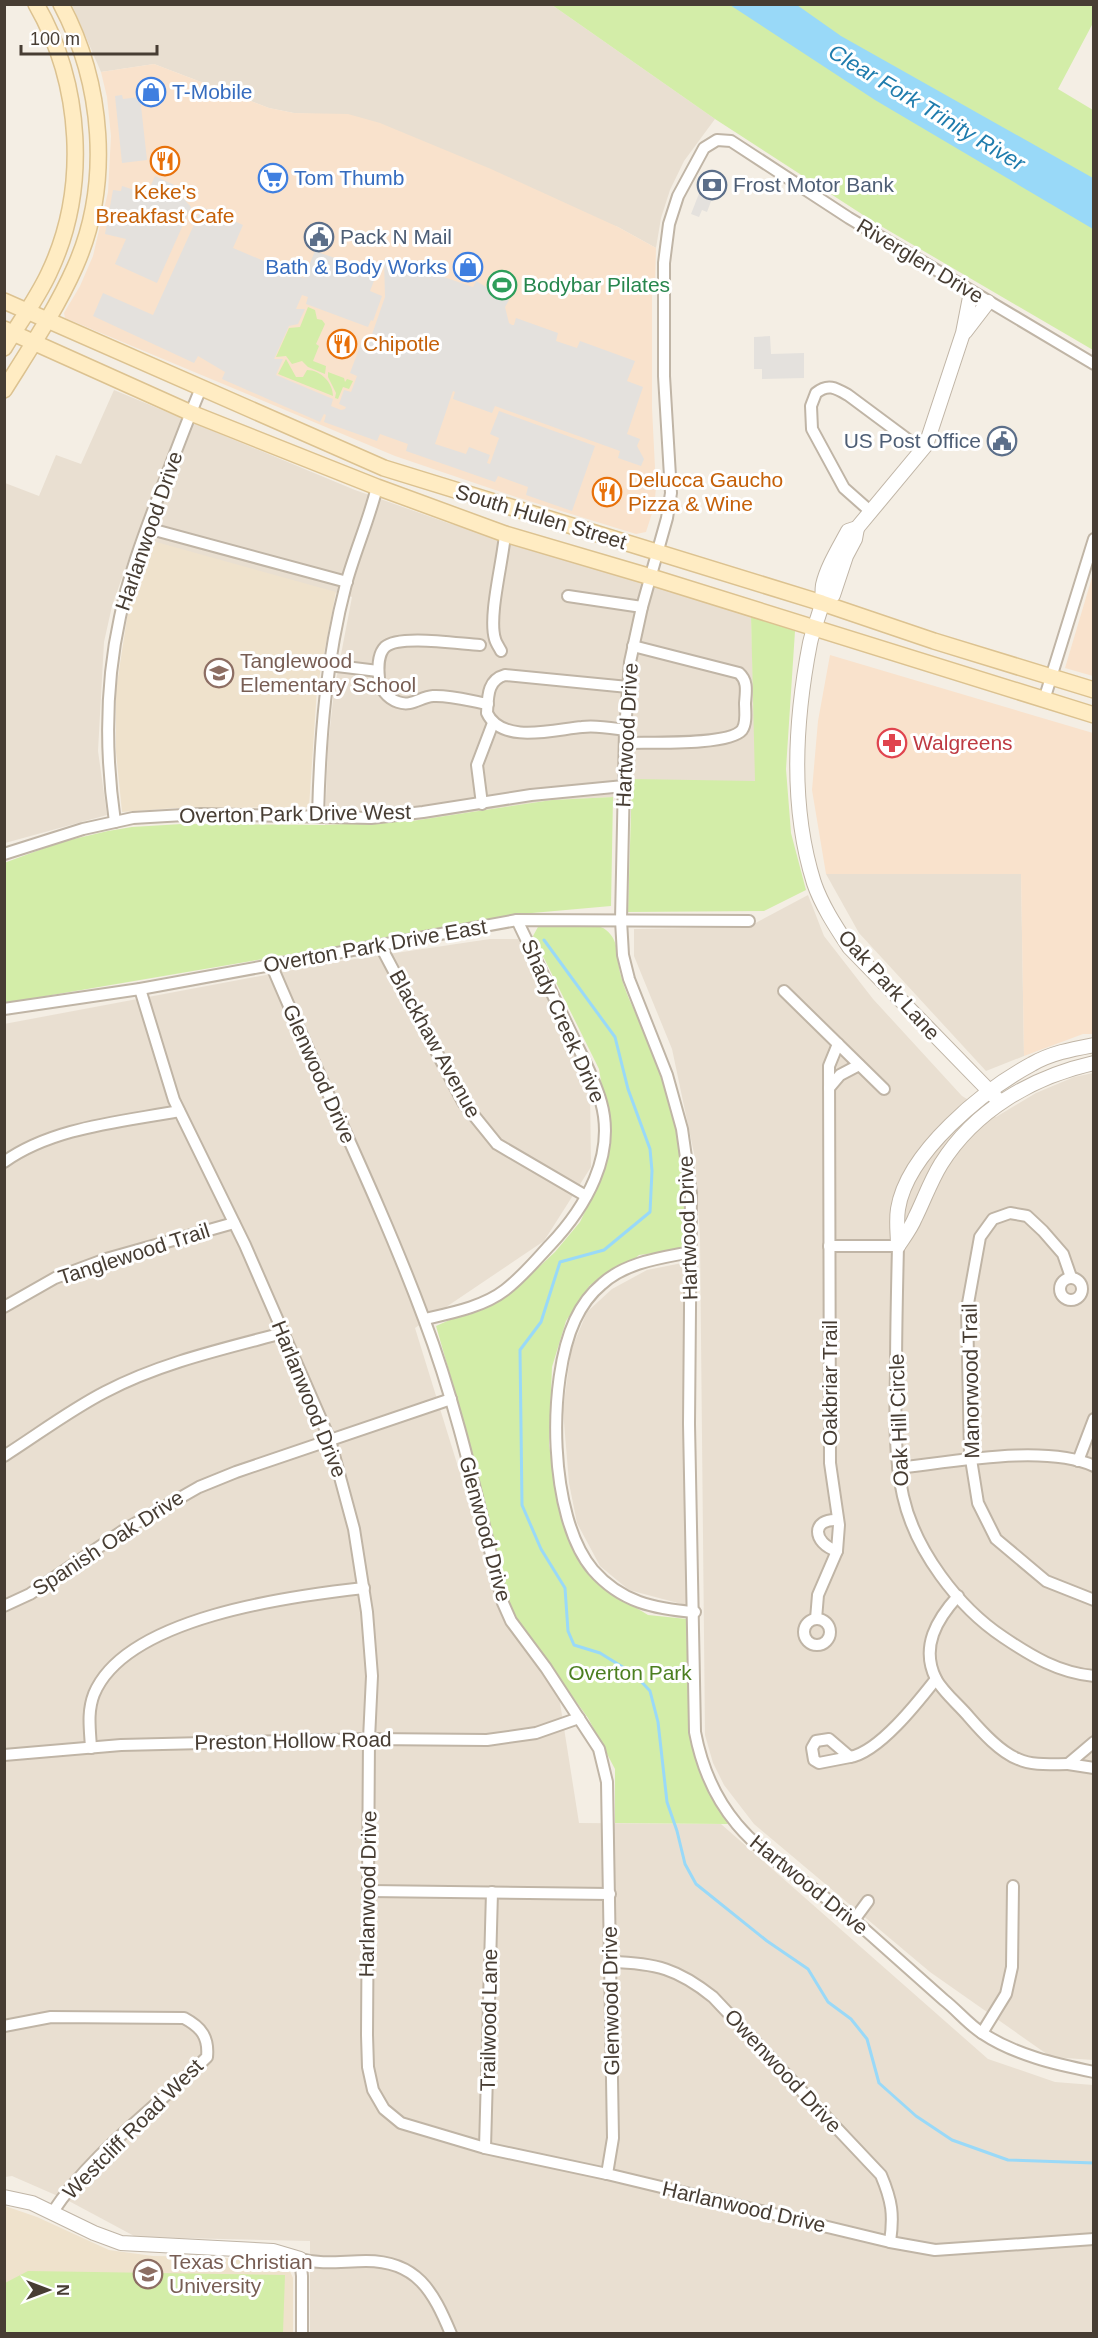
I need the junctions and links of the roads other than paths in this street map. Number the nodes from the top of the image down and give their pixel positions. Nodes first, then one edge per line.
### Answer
1 (36, 4) edge
2 (61, 4) edge
3 (79, 44) junction
4 (62, 60) junction
5 (86, 64) junction
6 (70, 101) junction
7 (717, 140) joint
8 (97, 176) junction
9 (971, 292) junction
10 (4, 301) edge
11 (988, 302) junction
12 (27, 311) junction
13 (47, 320) junction
14 (9, 331) edge
15 (963, 333) junction
16 (33, 342) junction
17 (4, 348) edge
18 (1094, 364) edge
19 (201, 388) junction
20 (4, 390) edge
21 (191, 413) junction
22 (922, 450) junction
23 (384, 468) junction
24 (348, 475) junction
25 (419, 480) junction
26 (377, 487) junction
27 (870, 511) junction
28 (147, 528) junction
29 (505, 534) junction
30 (1094, 538) edge
31 (658, 554) junction
32 (651, 577) junction
33 (346, 582) junction
34 (568, 596) dead end
35 (822, 603) junction
36 (642, 606) junction
37 (814, 627) junction
38 (480, 645) dead end
39 (633, 646) junction
40 (501, 651) dead end
41 (329, 665) junction
42 (378, 670) junction
43 (1050, 677) junction
44 (628, 687) junction
45 (1094, 690) edge
46 (1044, 700) junction
47 (488, 704) junction
48 (1094, 715) edge
49 (498, 725) junction
50 (625, 730) junction
51 (625, 743) junction
52 (624, 786) junction
53 (482, 804) junction
54 (318, 816) junction
55 (115, 822) junction
56 (4, 854) edge
57 (517, 920) junction
58 (621, 920) junction
59 (749, 921) dead end
60 (380, 945) junction
61 (271, 964) junction
62 (140, 989) junction
63 (784, 991) dead end
64 (4, 1010) edge
65 (838, 1044) junction
66 (1094, 1044) edge
67 (1094, 1063) edge
68 (859, 1065) junction
69 (829, 1088) junction
70 (884, 1089) dead end
71 (988, 1090) junction
72 (1000, 1102) junction
73 (179, 1111) junction
74 (4, 1162) edge
75 (586, 1196) junction
76 (234, 1223) junction
77 (829, 1246) junction
78 (898, 1246) junction
79 (691, 1252) junction
80 (1071, 1277) dead end
81 (4, 1307) edge
82 (424, 1319) junction
83 (283, 1333) junction
84 (451, 1399) junction
85 (1094, 1419) edge
86 (330, 1440) junction
87 (4, 1456) edge
88 (972, 1460) junction
89 (1078, 1461) junction
90 (1094, 1466) edge
91 (898, 1468) junction
92 (838, 1520) junction
93 (837, 1551) junction
94 (364, 1588) junction
95 (958, 1596) junction
96 (1094, 1600) edge
97 (4, 1606) edge
98 (694, 1612) junction
99 (816, 1619) dead end
100 (1094, 1677) edge
101 (936, 1679) junction
102 (579, 1718) junction
103 (369, 1739) junction
104 (1094, 1742) edge
105 (91, 1748) junction
106 (4, 1755) edge
107 (850, 1757) dead end
108 (1068, 1764) junction
109 (1094, 1768) edge
110 (1013, 1886) dead end
111 (369, 1890) junction
112 (492, 1892) junction
113 (610, 1894) junction
114 (868, 1901) dead end
115 (854, 1920) junction
116 (611, 1962) junction
117 (4, 2026) edge
118 (982, 2033) junction
119 (1094, 2072) edge
120 (485, 2148) junction
121 (608, 2174) junction
122 (4, 2197) edge
123 (52, 2213) junction
124 (1094, 2239) edge
125 (890, 2242) junction
126 (300, 2259) junction
127 (302, 2334) edge
128 (451, 2334) edge

1 - 4 main road
2 - 3 main road
3 - 4 main road
3 - 5 main road
4 - 5 main road
4 - 6 main road
5 - 8 main road
6 - 8 main road
6 - 12 main road
7 - 9 street, Riverglen Drive
7 - 31 street, Hartwood Drive
8 - 13 main road
9 - 11 street, Riverglen Drive
9 - 15 street, Oak Park Lane
10 - 12 main road, South Hulen Street
11 - 15 street, Oak Park Lane
11 - 18 street, Riverglen Drive
12 - 13 main road, South Hulen Street
12 - 14 main road
13 - 16 main road
13 - 19 main road, South Hulen Street
14 - 16 main road, South Hulen Street
14 - 17 main road
15 - 22 street, Oak Park Lane
16 - 20 main road
16 - 21 main road, South Hulen Street
19 - 21 street, Harlanwood Drive
19 - 23 main road, South Hulen Street
21 - 24 main road, South Hulen Street
21 - 28 street, Harlanwood Drive
22 - 27 street, Oak Park Lane
22 - 27 street
23 - 24 main road
23 - 25 main road, South Hulen Street
24 - 26 main road, South Hulen Street
25 - 26 main road
25 - 31 main road, South Hulen Street
26 - 29 main road, South Hulen Street
26 - 33 street
27 - 35 street, Oak Park Lane
28 - 33 street
28 - 55 street, Harlanwood Drive
29 - 32 main road, South Hulen Street
29 - 40 street
30 - 43 street
31 - 32 street, Hartwood Drive
31 - 35 main road, South Hulen Street
32 - 36 street, Hartwood Drive
32 - 37 main road, South Hulen Street
33 - 41 street
34 - 36 street
35 - 37 street, Oak Park Lane
35 - 43 main road, South Hulen Street
36 - 39 street, Hartwood Drive
37 - 46 main road, South Hulen Street
37 - 71 street, Oak Park Lane
38 - 42 street
39 - 44 street, Hartwood Drive
39 - 51 street
41 - 42 street
41 - 54 street
42 - 47 street
43 - 45 main road, South Hulen Street
43 - 46 street
44 - 47 street
44 - 50 street, Hartwood Drive
46 - 48 main road, South Hulen Street
47 - 49 street
49 - 50 street
49 - 53 street
50 - 51 street, Hartwood Drive
51 - 52 street, Hartwood Drive
52 - 53 street, Overton Park Drive West
52 - 58 street, Hartwood Drive
53 - 54 street, Overton Park Drive West
54 - 55 street, Overton Park Drive West
55 - 56 street, Overton Park Drive West
57 - 58 street, Overton Park Drive East
57 - 60 street, Overton Park Drive East
57 - 75 street, Shady Creek Drive
58 - 59 street, Overton Park Drive East
58 - 79 street, Hartwood Drive
60 - 61 street, Overton Park Drive East
60 - 75 street, Blackhaw Avenue
61 - 62 street, Overton Park Drive East
61 - 82 street, Glenwood Drive
62 - 64 street, Overton Park Drive East
62 - 73 street, Harlanwood Drive
63 - 65 street
65 - 68 street
65 - 69 street, Oakbriar Trail
66 - 71 street, Oak Hill Circle
67 - 72 street
68 - 69 street
68 - 70 street
69 - 77 street, Oakbriar Trail
71 - 72 street, Oak Park Lane
71 - 78 street, Oak Hill Circle
72 - 78 street
73 - 74 street
73 - 76 street, Harlanwood Drive
75 - 82 street, Shady Creek Drive
76 - 81 street, Tanglewood Trail
76 - 83 street, Harlanwood Drive
77 - 78 street
77 - 92 street, Oakbriar Trail
78 - 91 street, Oak Hill Circle
79 - 98 street, Hartwood Drive
79 - 98 street
80 - 88 street, Manorwood Trail
82 - 84 street, Glenwood Drive
83 - 86 street, Harlanwood Drive
83 - 87 street
84 - 86 street, Spanish Oak Drive
84 - 102 street, Glenwood Drive
85 - 89 street
86 - 94 street, Harlanwood Drive
86 - 97 street, Spanish Oak Drive
88 - 89 street
88 - 91 street
88 - 96 street, Manorwood Trail
89 - 90 street
91 - 95 street, Oak Hill Circle
92 - 93 street, Oakbriar Trail
92 - 93 street
93 - 99 street, Oakbriar Trail
94 - 103 street, Harlanwood Drive
94 - 105 street
95 - 100 street, Oak Hill Circle
95 - 101 street
98 - 115 street, Hartwood Drive
101 - 107 street
101 - 108 street
102 - 103 street, Preston Hollow Road
102 - 113 street, Glenwood Drive
103 - 105 street, Preston Hollow Road
103 - 111 street, Harlanwood Drive
104 - 108 street
105 - 106 street, Preston Hollow Road
108 - 109 street
110 - 118 street
111 - 112 street
111 - 120 street, Harlanwood Drive
112 - 113 street
112 - 120 street, Trailwood Lane
113 - 116 street, Glenwood Drive
114 - 115 street
115 - 118 street, Hartwood Drive
116 - 121 street, Glenwood Drive
116 - 125 street, Owenwood Drive
117 - 123 street, Westcliff Road West
118 - 119 street, Hartwood Drive
120 - 121 street, Harlanwood Drive
121 - 125 street, Harlanwood Drive
122 - 123 street
123 - 126 street
124 - 125 street, Harlanwood Drive
126 - 127 street
126 - 128 street

